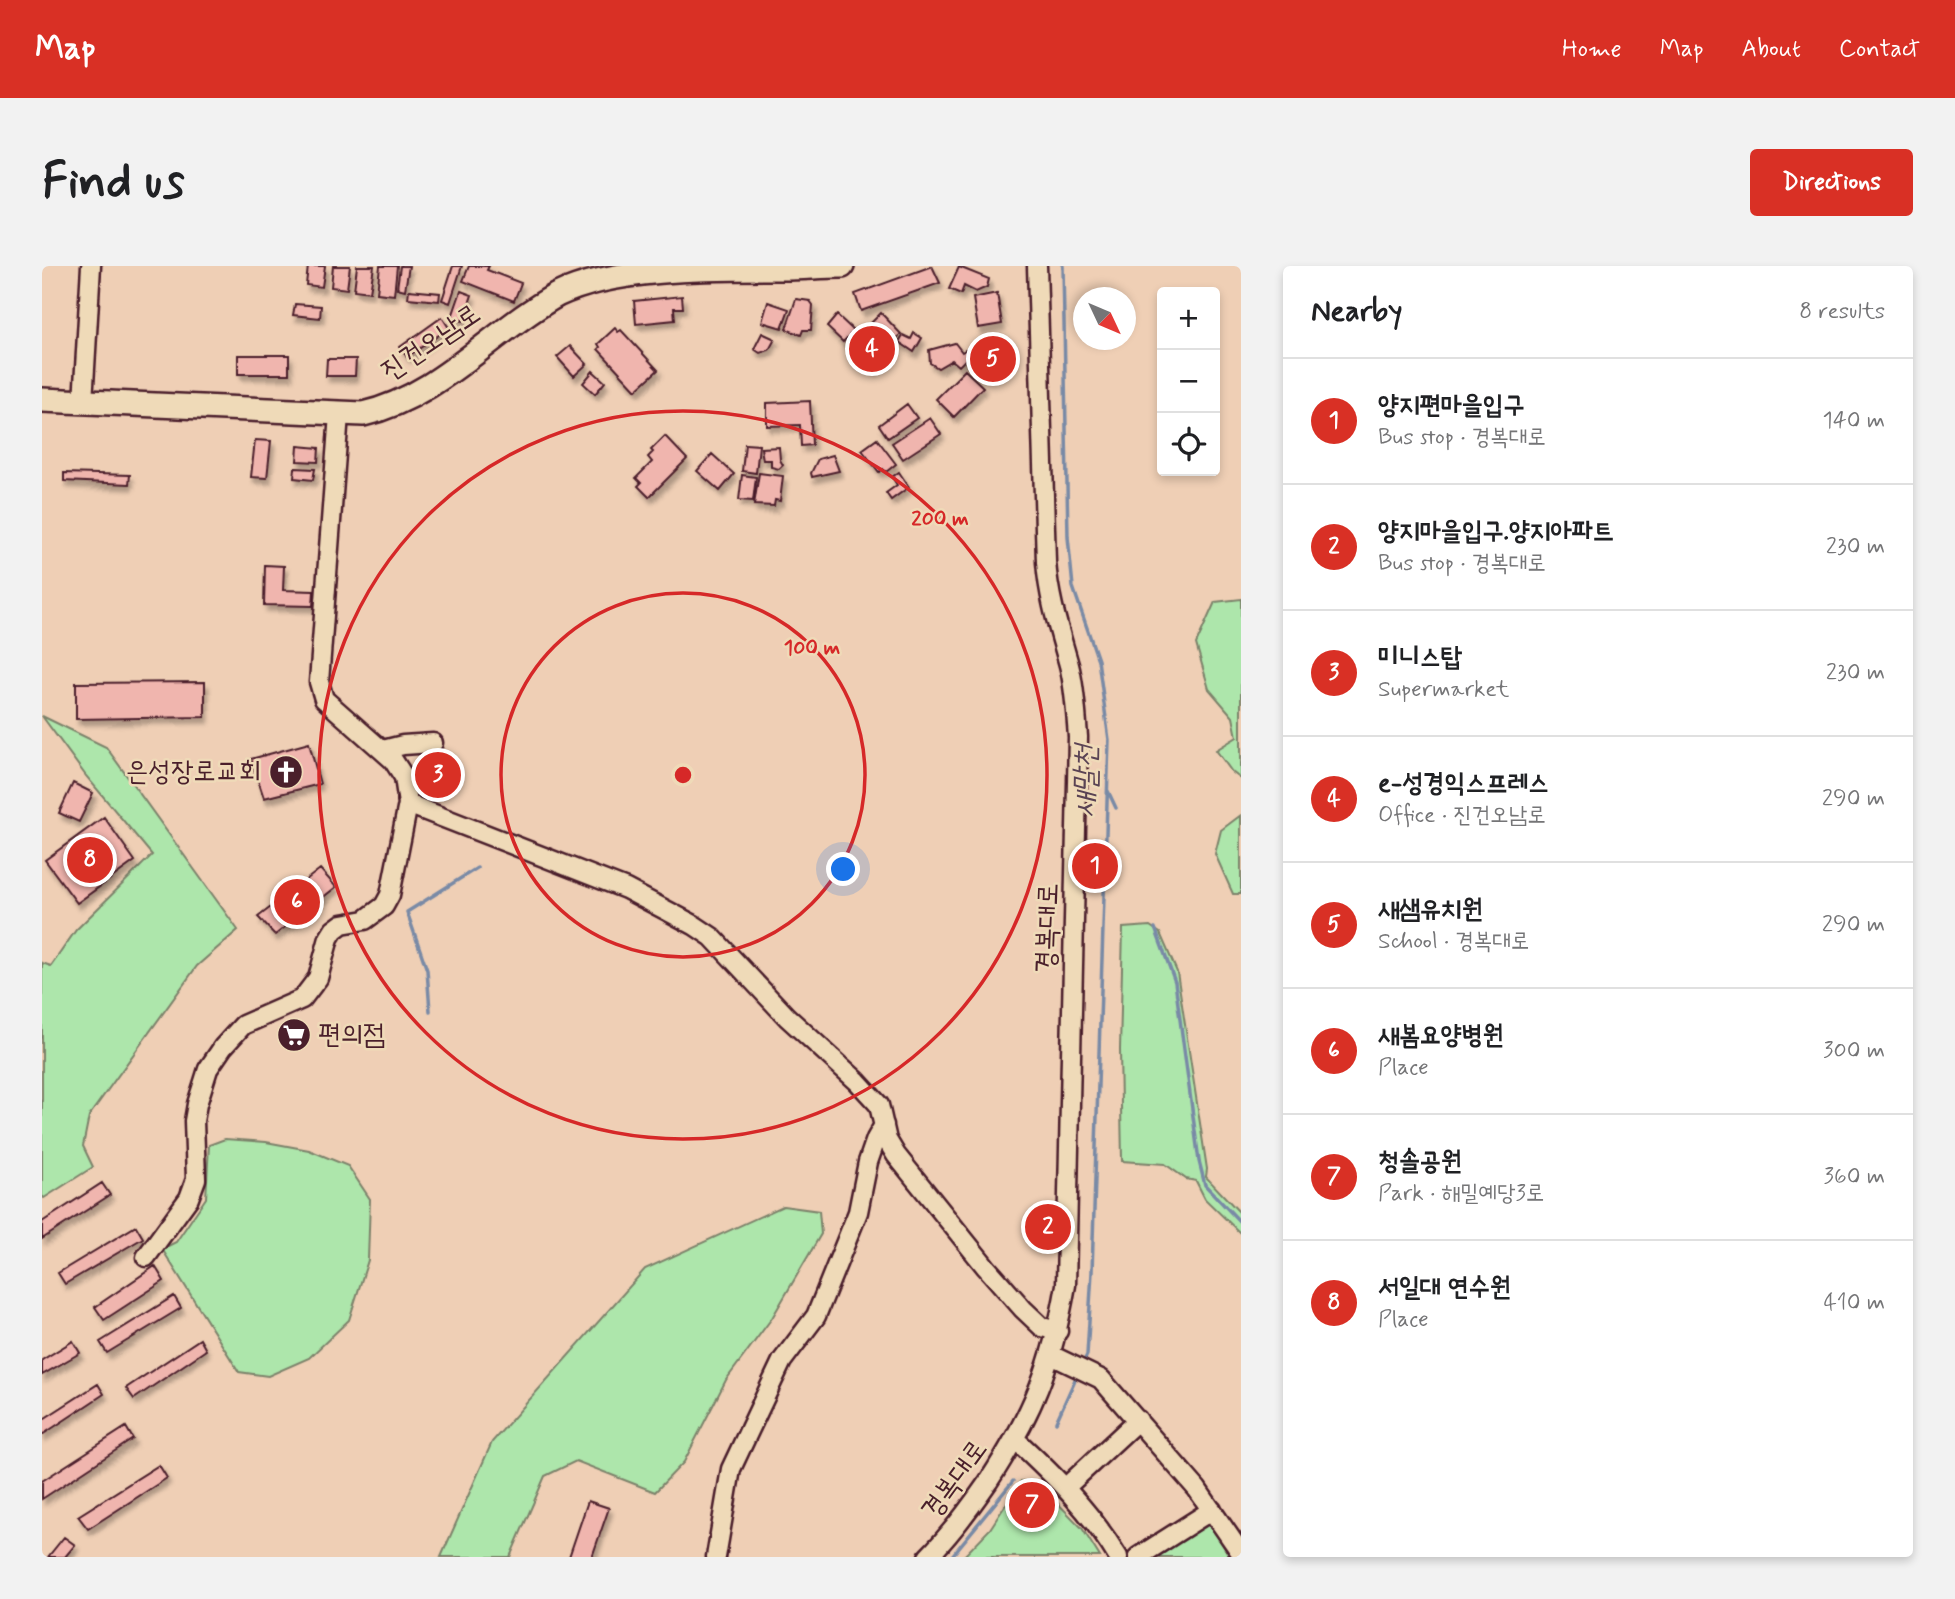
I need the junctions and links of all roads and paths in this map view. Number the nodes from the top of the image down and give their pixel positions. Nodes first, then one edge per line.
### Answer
1 (91, 266) edge
2 (842, 266) edge
3 (1037, 266) edge
4 (42, 400) edge
5 (83, 402) junction
6 (339, 414) junction
7 (433, 743) dead end
8 (383, 750) junction
9 (408, 804) junction
10 (884, 1125) junction
11 (146, 1257) dead end
12 (1058, 1331) junction
13 (1051, 1355) junction
14 (1138, 1420) junction
15 (1016, 1440) junction
16 (1065, 1488) junction
17 (1212, 1510) junction
18 (1241, 1553) edge
19 (716, 1557) edge
20 (928, 1557) edge
21 (1118, 1557) edge
22 (1138, 1557) edge

1 - 5 street
2 - 6 main road, 진건오남로
3 - 12 street, 경복대로
4 - 5 main road, 진건오남로
5 - 6 main road, 진건오남로
6 - 8 street
7 - 8 street
8 - 9 street
9 - 10 street
9 - 11 street
10 - 12 street
10 - 19 street
12 - 13 street, 경복대로
13 - 14 street
13 - 15 street, 경복대로
14 - 16 street
14 - 17 street
15 - 16 street
15 - 20 street, 경복대로
16 - 21 street
17 - 18 street
17 - 22 street

